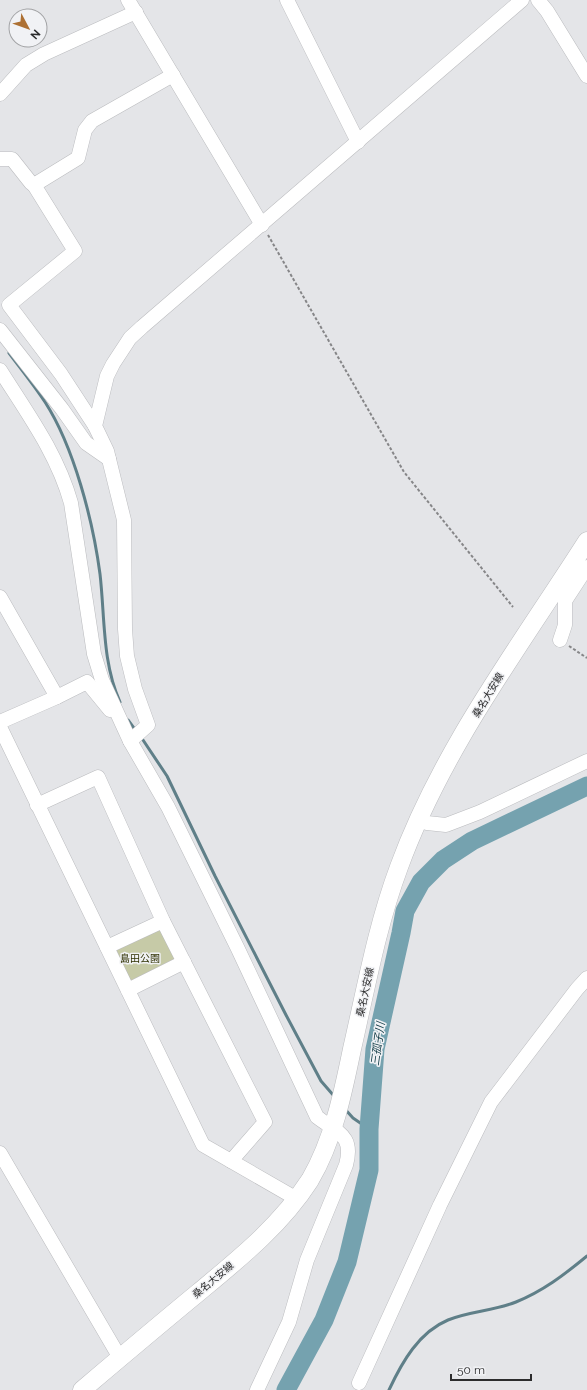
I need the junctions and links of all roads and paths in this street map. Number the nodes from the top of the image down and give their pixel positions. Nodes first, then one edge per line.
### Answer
1 (287, 0) edge
2 (522, 0) edge
3 (538, 0) edge
4 (132, 6) edge
5 (173, 76) junction
6 (587, 76) edge
7 (0, 94) edge
8 (358, 142) junction
9 (0, 159) edge
10 (34, 184) junction
11 (262, 225) junction
12 (0, 323) edge
13 (0, 330) edge
14 (18, 353) junction
15 (0, 370) edge
16 (95, 426) junction
17 (109, 459) junction
18 (587, 541) edge
19 (587, 567) edge
20 (0, 597) edge
21 (513, 607) dead end
22 (560, 640) joint
23 (587, 658) edge
24 (57, 697) junction
25 (0, 722) edge
26 (120, 722) junction
27 (0, 727) edge
28 (132, 739) junction
29 (587, 761) edge
30 (37, 805) junction
31 (419, 819) junction
32 (163, 921) junction
33 (107, 947) junction
34 (184, 962) junction
35 (587, 978) edge
36 (128, 990) junction
37 (334, 1124) junction
38 (0, 1153) edge
39 (231, 1161) junction
40 (297, 1198) junction
41 (120, 1358) junction
42 (359, 1383) dead end
43 (82, 1390) edge
44 (257, 1390) edge

1 - 8 street
2 - 8 street
3 - 6 street
4 - 5 street
4 - 7 street
5 - 10 street
5 - 11 street
8 - 11 street
9 - 10 street
10 - 16 street
11 - 16 street
11 - 21 path
12 - 14 street
13 - 14 street
14 - 17 street
15 - 26 street
16 - 17 street
17 - 28 street
18 - 31 main road, 桑名大安線
19 - 22 street
20 - 24 street
22 - 23 path
24 - 25 street
24 - 26 street
26 - 28 street
27 - 30 street
28 - 37 street
29 - 31 street
30 - 32 street
30 - 33 street
31 - 37 main road, 桑名大安線
32 - 33 street
32 - 34 street
33 - 36 street
34 - 36 street
34 - 39 street
35 - 42 street
36 - 39 street
37 - 40 main road, 桑名大安線
37 - 44 street
38 - 41 street
39 - 40 street
40 - 41 main road, 桑名大安線
41 - 43 main road, 桑名大安線

